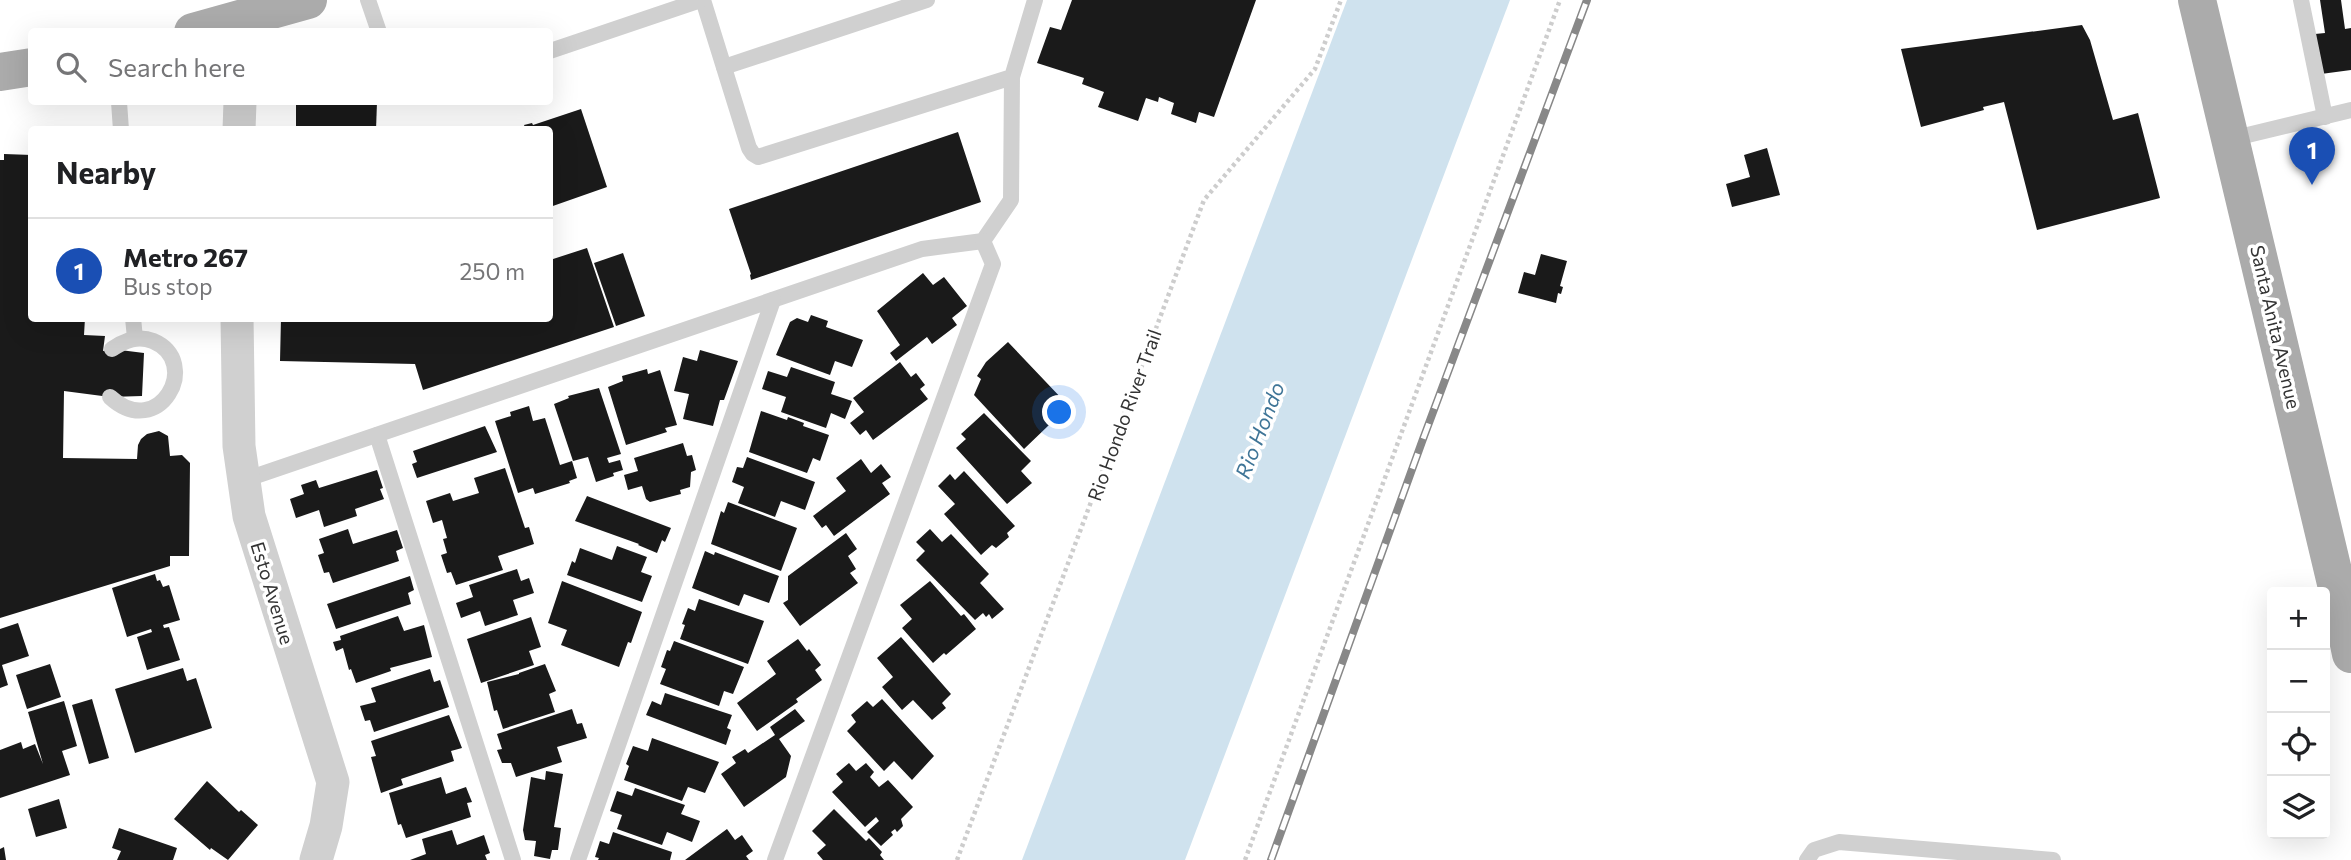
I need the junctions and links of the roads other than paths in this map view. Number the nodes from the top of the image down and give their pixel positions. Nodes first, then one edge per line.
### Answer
1 (308, 0) edge
2 (368, 0) edge
3 (702, 0) edge
4 (927, 0) edge
5 (1035, 0) edge
6 (2197, 0) edge
7 (2301, 0) edge
8 (243, 25) edge
9 (222, 28) edge
10 (378, 28) edge
11 (553, 50) edge
12 (724, 67) junction
13 (28, 68) edge
14 (0, 72) edge
15 (1012, 77) junction
16 (119, 105) edge
17 (240, 105) edge
18 (2351, 110) edge
19 (2325, 117) junction
20 (121, 126) edge
21 (239, 126) edge
22 (2231, 139) junction
23 (983, 241) junction
24 (773, 299) junction
25 (133, 322) edge
26 (237, 322) edge
27 (135, 338) junction
28 (112, 349) dead end
29 (110, 397) dead end
30 (377, 435) junction
31 (244, 480) junction
32 (2351, 654) edge
33 (316, 860) edge
34 (513, 860) edge
35 (578, 860) edge
36 (775, 860) edge
37 (1807, 860) edge
38 (2053, 860) edge

1 - 8 main road
2 - 10 lane
3 - 11 lane
3 - 12 lane
4 - 12 lane
5 - 15 lane
6 - 22 main road, Santa Anita Avenue
7 - 19 lane
8 - 9 main road
12 - 15 lane
13 - 14 main road
15 - 23 lane
16 - 20 lane
17 - 21 street
18 - 19 lane
19 - 22 lane
22 - 32 main road, Santa Anita Avenue
23 - 24 lane
23 - 36 lane
24 - 30 lane
24 - 35 lane
25 - 27 lane
26 - 31 street, Esto Avenue
27 - 28 lane
27 - 29 lane
30 - 31 lane
30 - 34 lane
31 - 33 street, Esto Avenue
37 - 38 lane

